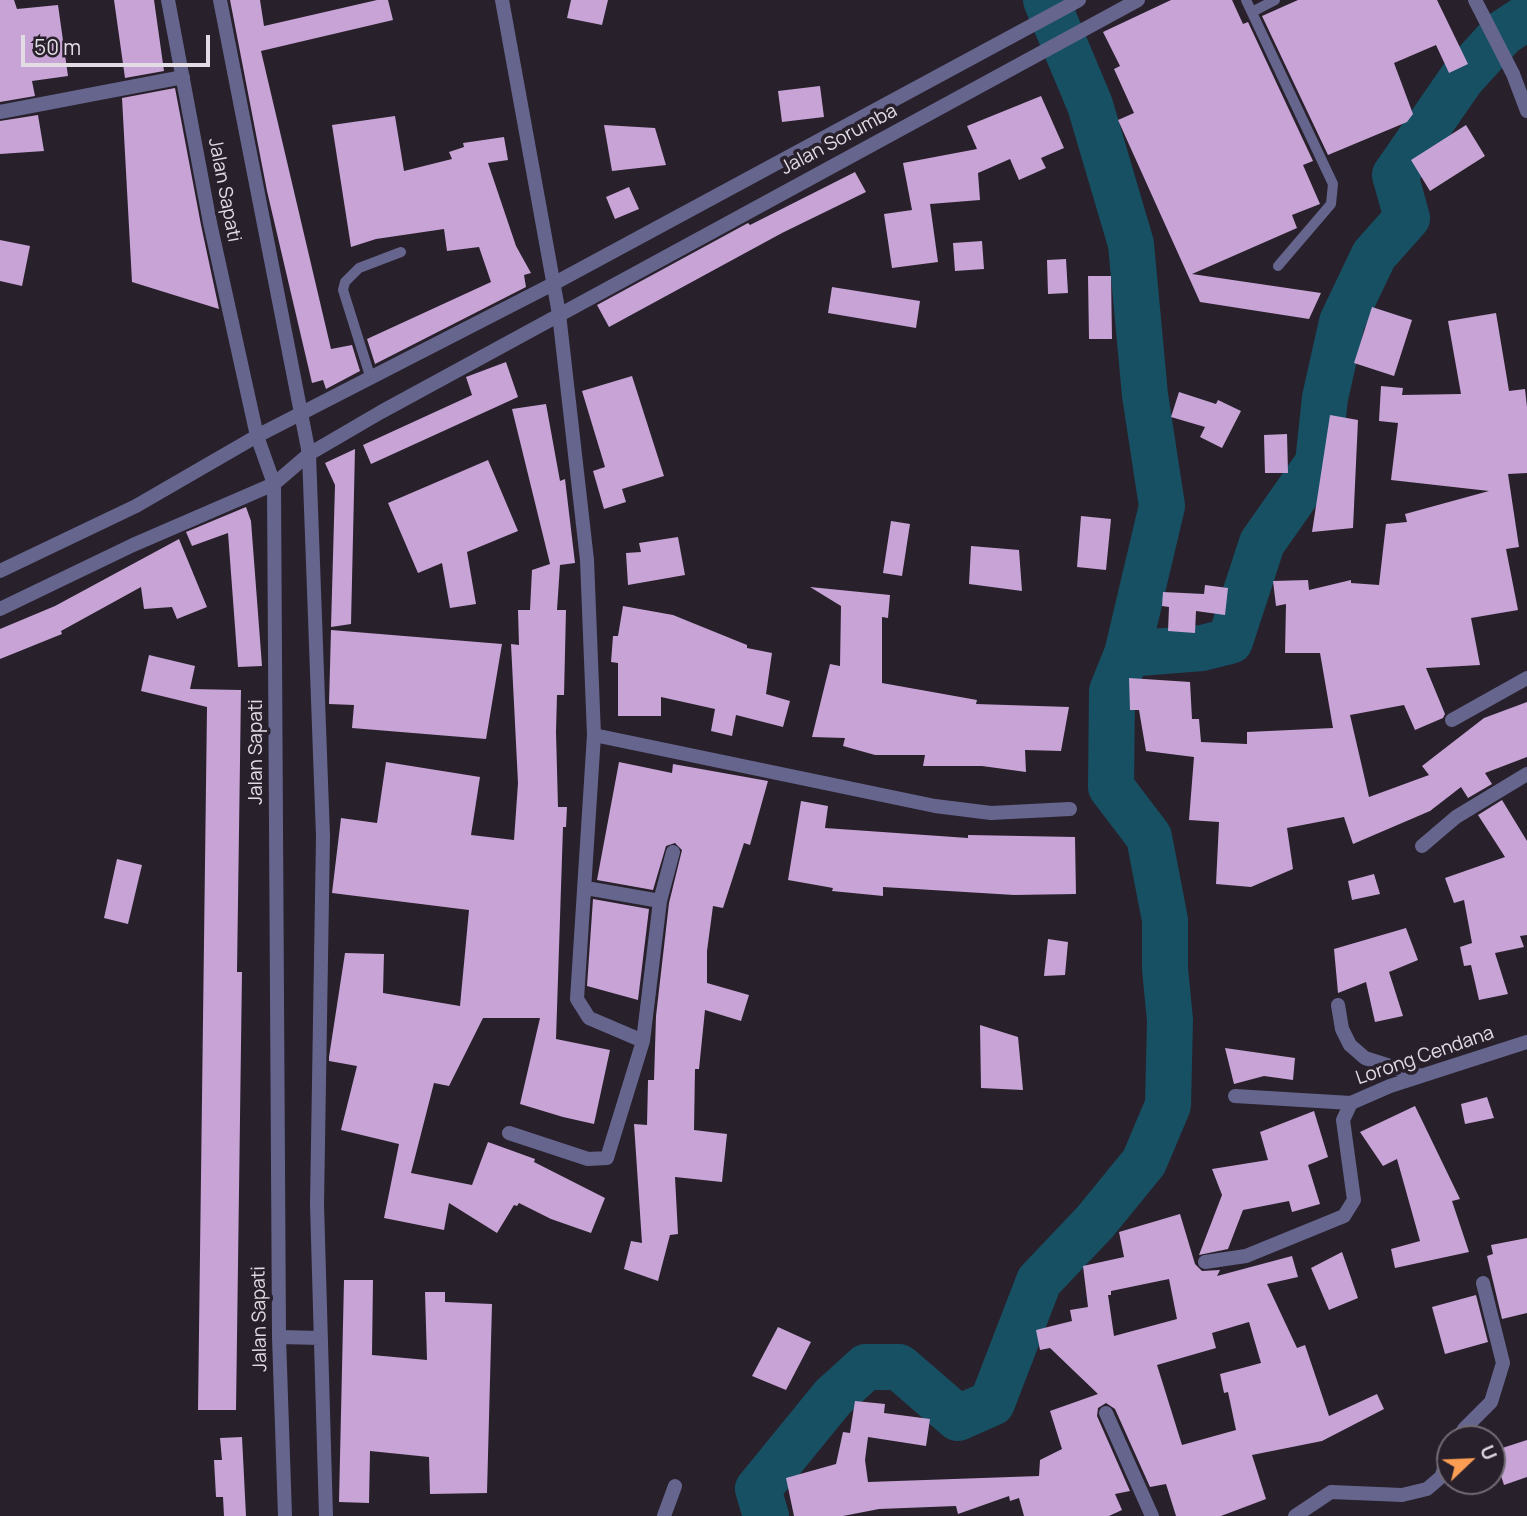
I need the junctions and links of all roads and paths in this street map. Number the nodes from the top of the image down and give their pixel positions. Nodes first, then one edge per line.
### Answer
1 (168, 0) edge
2 (220, 0) edge
3 (502, 0) edge
4 (1138, 0) edge
5 (1246, 0) edge
6 (1275, 0) edge
7 (1475, 0) edge
8 (1074, 2) edge
9 (1252, 12) junction
10 (183, 77) junction
11 (1527, 111) edge
12 (0, 112) edge
13 (401, 252) dead end
14 (1278, 266) dead end
15 (553, 284) junction
16 (559, 314) junction
17 (371, 379) junction
18 (301, 415) junction
19 (257, 436) junction
20 (309, 454) junction
21 (274, 484) junction
22 (0, 571) edge
23 (0, 609) edge
24 (1527, 678) edge
25 (1452, 720) dead end
26 (594, 735) junction
27 (1527, 774) edge
28 (1070, 809) dead end
29 (1422, 846) dead end
30 (673, 852) dead end
31 (586, 888) junction
32 (660, 901) junction
33 (1338, 1005) dead end
34 (643, 1041) junction
35 (1527, 1042) edge
36 (1421, 1076) junction
37 (1235, 1096) dead end
38 (1350, 1102) junction
39 (509, 1133) dead end
40 (1205, 1262) dead end
41 (1483, 1283) dead end
42 (279, 1338) junction
43 (321, 1338) junction
44 (1106, 1413) dead end
45 (1468, 1425) edge
46 (1436, 1481) edge
47 (675, 1486) dead end
48 (285, 1516) edge
49 (326, 1516) edge
50 (664, 1516) edge
51 (1152, 1516) edge
52 (1295, 1516) edge

1 - 10 street, Jalan Sapati
2 - 18 street, Jalan Sapati
3 - 15 street
4 - 16 street, Jalan Sorumba
5 - 9 lane
6 - 9 lane
7 - 11 street
8 - 15 street
9 - 14 lane
10 - 12 street
10 - 19 street, Jalan Sapati
13 - 17 lane
15 - 16 street
15 - 17 street
16 - 20 street, Jalan Sorumba
16 - 26 street
17 - 18 street
18 - 19 street
18 - 20 street, Jalan Sapati
19 - 21 street, Jalan Sapati
19 - 22 street
20 - 21 street, Jalan Sorumba
20 - 43 street, Jalan Sapati
21 - 23 street, Jalan Sorumba
21 - 42 street, Jalan Sapati
24 - 25 street
26 - 28 street
26 - 31 street
27 - 29 street
30 - 32 street
31 - 32 street
31 - 34 street
32 - 34 street
33 - 36 street
34 - 39 street
35 - 36 street, Lorong Cendana
36 - 38 street, Lorong Cendana
37 - 38 street
38 - 40 street, Lorong Cendana
41 - 45 street
42 - 43 street
42 - 48 street, Jalan Sapati
43 - 49 street, Jalan Sapati
44 - 51 street
46 - 52 street
47 - 50 street

